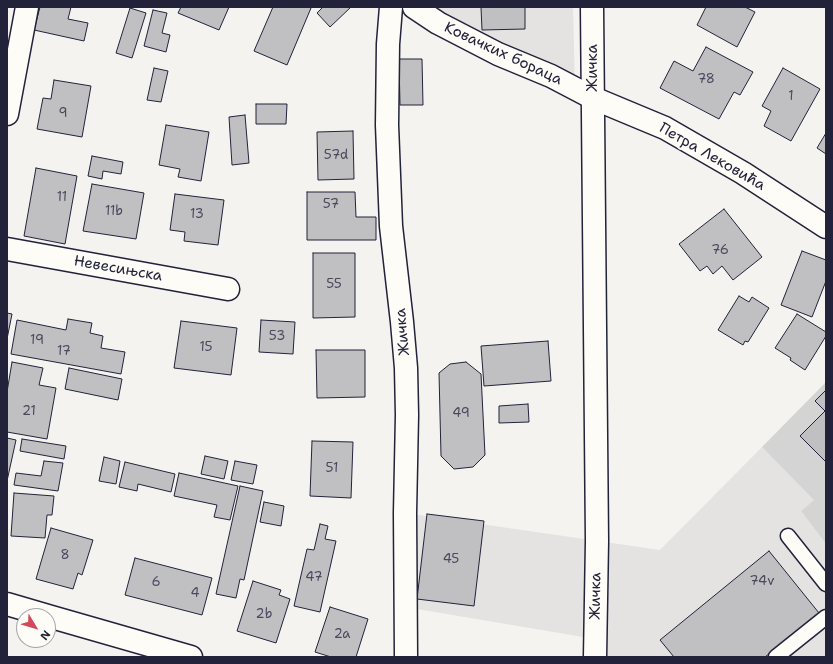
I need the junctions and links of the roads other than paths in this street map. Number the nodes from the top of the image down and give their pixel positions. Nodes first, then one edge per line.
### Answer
1 (27, 7) edge
2 (391, 7) edge
3 (414, 7) edge
4 (592, 7) edge
5 (593, 98) junction
6 (7, 114) edge
7 (826, 227) edge
8 (7, 249) edge
9 (228, 289) dead end
10 (788, 536) dead end
11 (826, 584) edge
12 (7, 604) edge
13 (21, 608) edge
14 (826, 617) edge
15 (56, 618) edge
16 (591, 654) edge
17 (191, 657) edge
18 (406, 657) edge
19 (776, 657) edge

1 - 6 street
2 - 18 street, Жичка
3 - 5 street, Ковачких бораца
4 - 5 street, Жичка
5 - 7 street, Петра Лековића
5 - 16 street, Жичка
8 - 9 street, Невесињска
10 - 11 lane
12 - 13 street
14 - 19 lane
15 - 17 street

